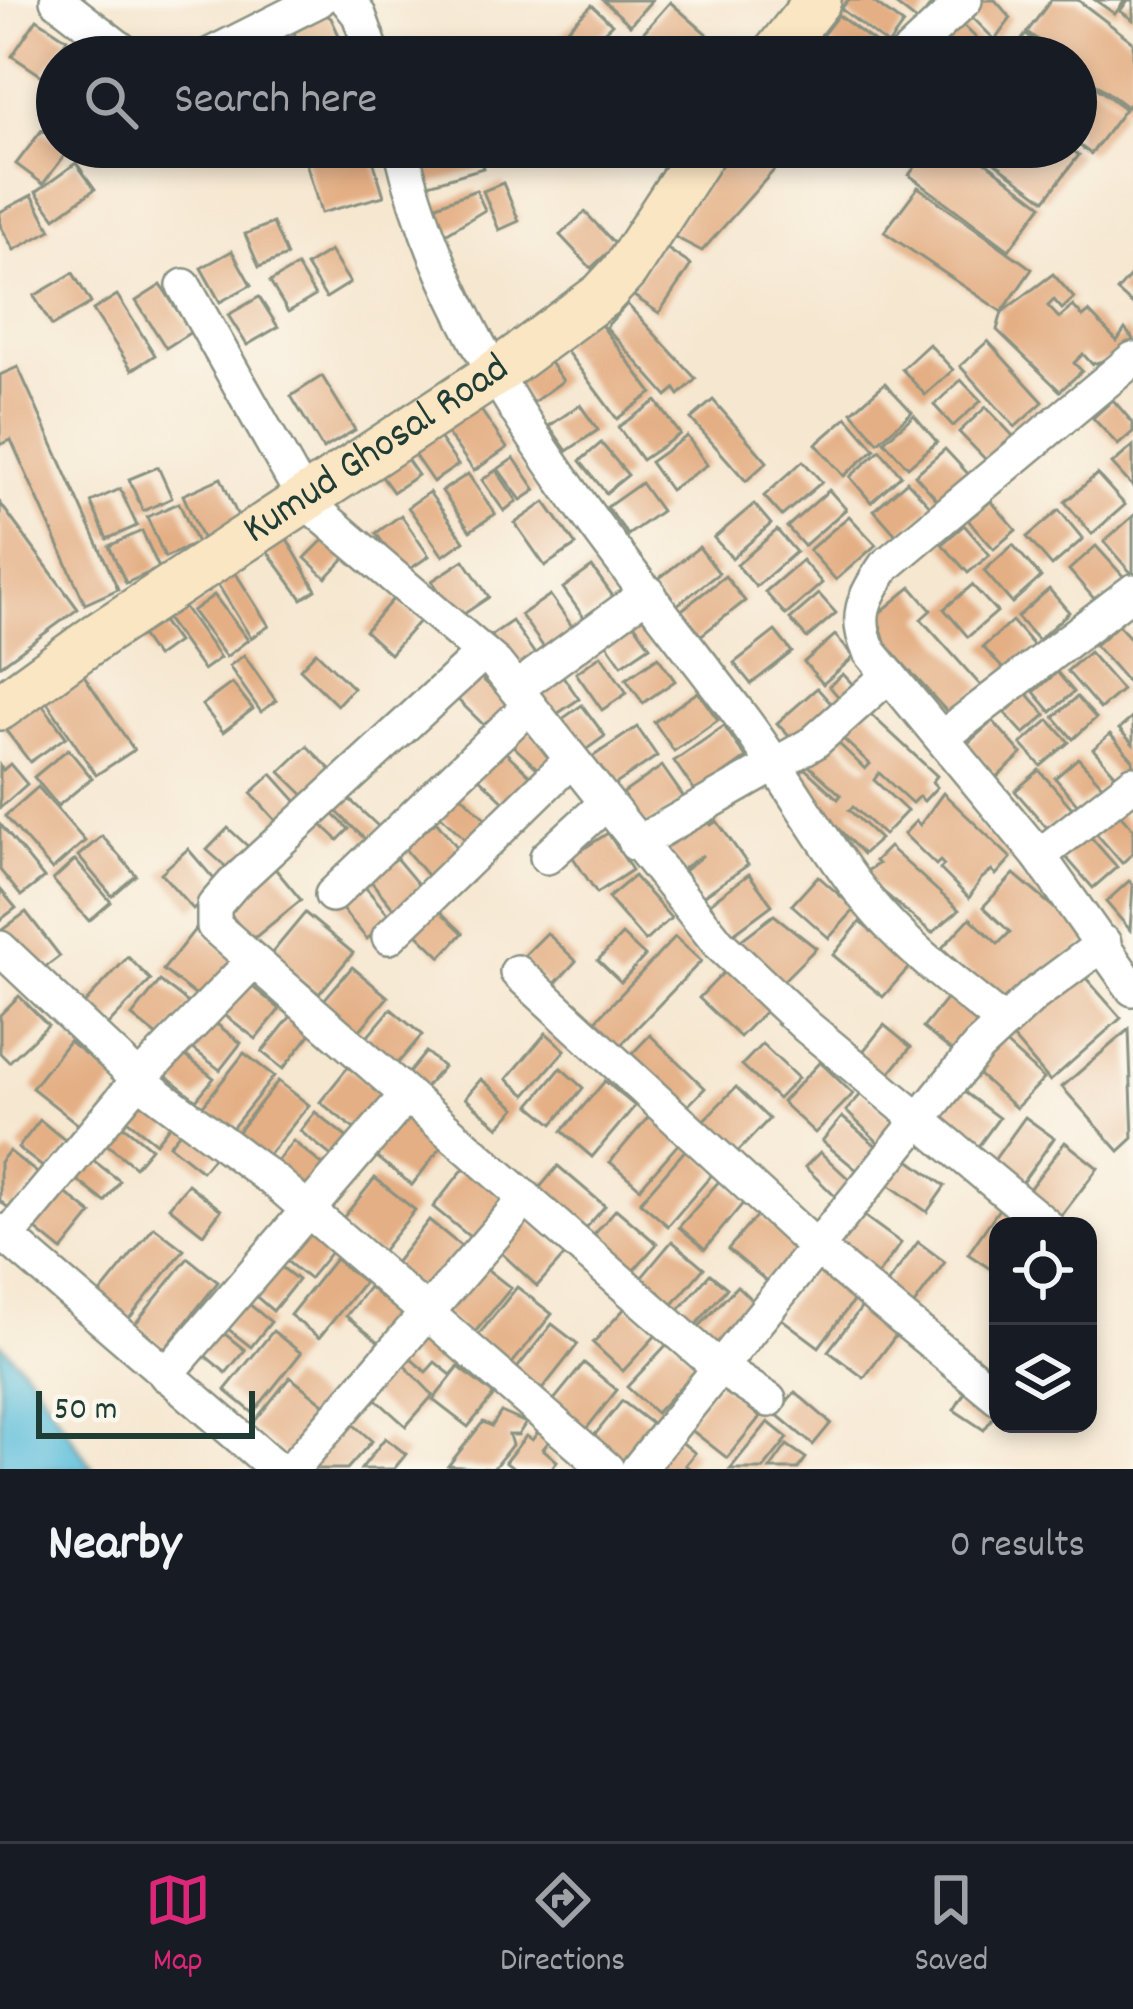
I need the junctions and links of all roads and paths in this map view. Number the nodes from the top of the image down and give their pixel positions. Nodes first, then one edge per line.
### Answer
1 (57, 0) edge
2 (319, 0) edge
3 (965, 0) edge
4 (360, 5) edge
5 (804, 5) edge
6 (104, 36) edge
7 (248, 36) edge
8 (368, 36) edge
9 (786, 36) edge
10 (926, 36) edge
11 (406, 168) edge
12 (691, 168) edge
13 (184, 286) dead end
14 (1133, 359) edge
15 (493, 375) junction
16 (306, 502) junction
17 (1133, 591) edge
18 (648, 592) junction
19 (483, 653) junction
20 (889, 674) junction
21 (522, 698) junction
22 (0, 707) edge
23 (944, 736) junction
24 (570, 760) junction
25 (777, 764) junction
26 (1133, 783) edge
27 (604, 805) junction
28 (636, 844) junction
29 (1039, 856) junction
30 (548, 857) dead end
31 (332, 895) dead end
32 (389, 937) dead end
33 (1104, 943) junction
34 (0, 948) edge
35 (252, 962) junction
36 (517, 972) dead end
37 (1133, 989) edge
38 (1004, 1023) junction
39 (139, 1079) junction
40 (406, 1096) junction
41 (916, 1119) junction
42 (526, 1198) junction
43 (306, 1210) junction
44 (1036, 1217) edge
45 (3, 1234) edge
46 (818, 1250) junction
47 (426, 1317) junction
48 (718, 1367) junction
49 (166, 1375) junction
50 (989, 1390) edge
51 (769, 1400) dead end
52 (278, 1469) edge
53 (292, 1469) edge
54 (607, 1469) edge
55 (638, 1469) edge

1 - 6 street
2 - 7 street
3 - 10 street
4 - 8 street
5 - 9 street
11 - 15 street
12 - 15 street, Kumud Ghosal Road
13 - 16 street
14 - 20 street
15 - 16 street, Kumud Ghosal Road
15 - 18 street
16 - 19 street
16 - 22 street, Kumud Ghosal Road
17 - 23 street
18 - 21 street
18 - 25 street
19 - 21 street
19 - 35 street
20 - 23 street
20 - 25 street
21 - 24 street
21 - 31 street
23 - 29 street
24 - 27 street
24 - 32 street
25 - 28 street
25 - 38 street
26 - 29 street
27 - 28 street
27 - 30 street
28 - 41 street
29 - 33 street
33 - 37 street
33 - 38 street
34 - 39 street
35 - 39 street
35 - 40 street
36 - 46 street
38 - 41 street
39 - 43 street
39 - 45 street
40 - 42 street
40 - 43 street
41 - 44 street
41 - 46 street
42 - 47 street
42 - 48 street
43 - 47 street
43 - 49 street
45 - 49 street
46 - 48 street
46 - 50 street
47 - 53 street
47 - 54 street
48 - 51 street
48 - 55 street
49 - 52 street

